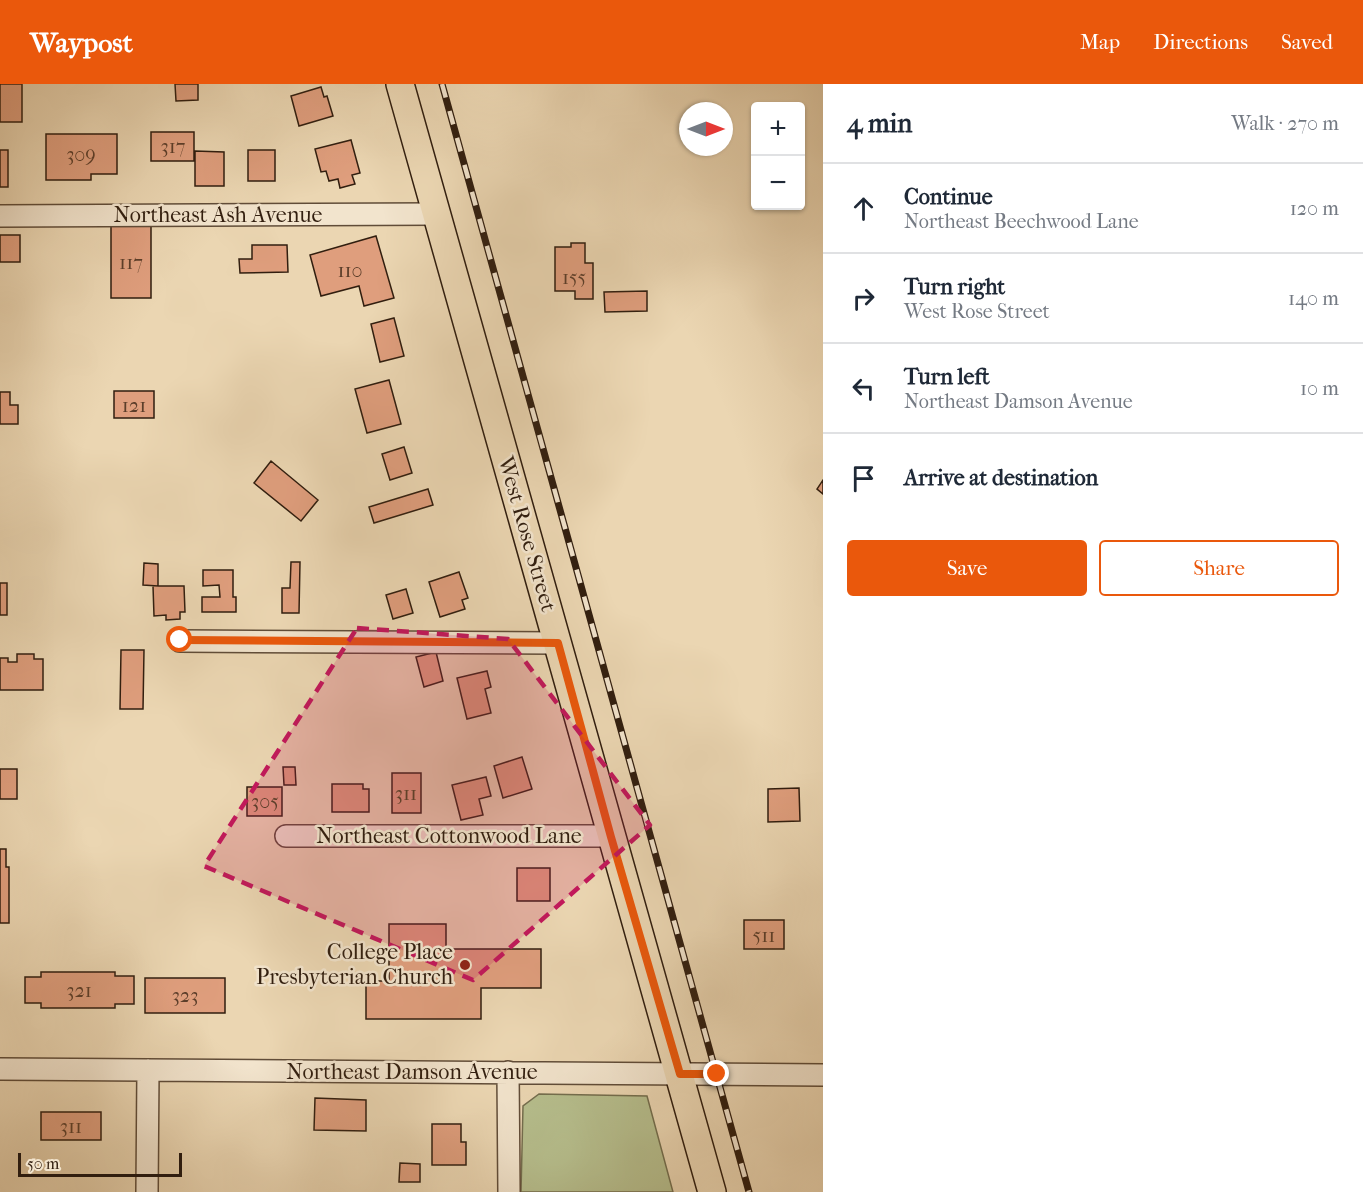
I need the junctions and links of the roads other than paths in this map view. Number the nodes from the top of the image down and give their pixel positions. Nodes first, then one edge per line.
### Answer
1 (400, 84) edge
2 (436, 214) junction
3 (0, 216) edge
4 (180, 640) dead end
5 (558, 643) junction
6 (286, 836) dead end
7 (611, 837) junction
8 (0, 1069) edge
9 (148, 1070) junction
10 (508, 1072) junction
11 (680, 1074) junction
12 (823, 1075) edge
13 (147, 1192) edge
14 (509, 1192) edge
15 (712, 1192) edge

1 - 2 main road, West Rose Street
2 - 3 street, Northeast Ash Avenue
2 - 5 main road, West Rose Street
4 - 5 street
5 - 7 main road, West Rose Street
6 - 7 street, Northeast Cottonwood Lane
7 - 11 main road, West Rose Street
8 - 9 street, Northeast Damson Avenue
9 - 10 street, Northeast Damson Avenue
9 - 13 street
10 - 11 street, Northeast Damson Avenue
10 - 14 street
11 - 12 street, Northeast Damson Avenue
11 - 15 main road, West Rose Street

